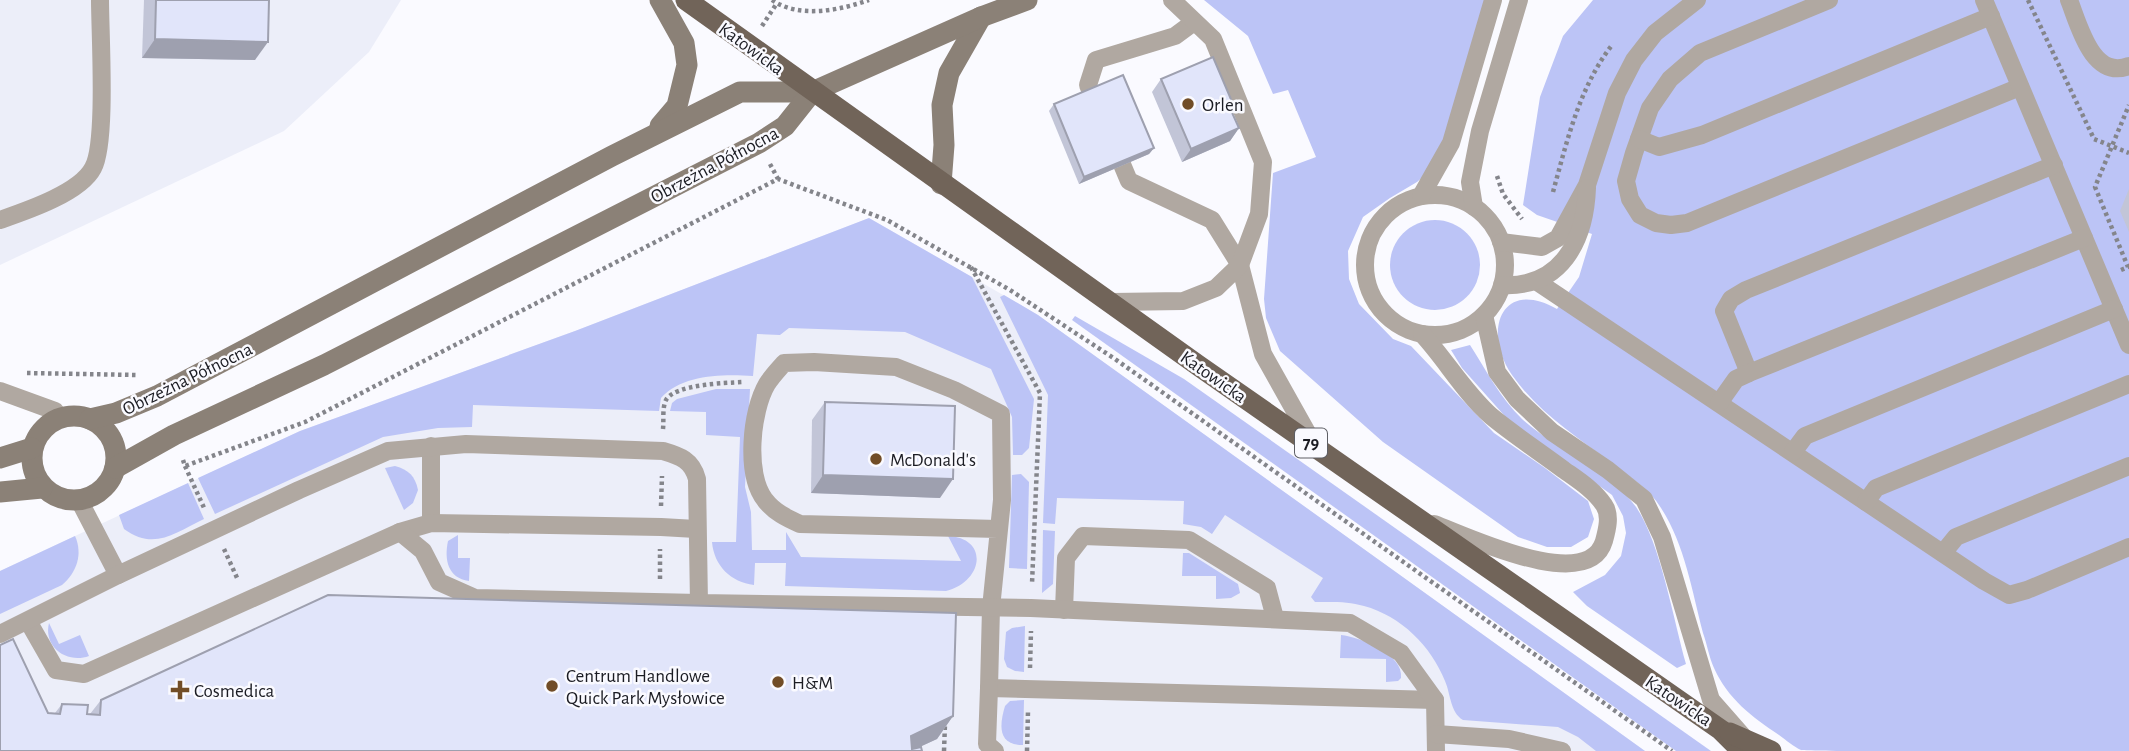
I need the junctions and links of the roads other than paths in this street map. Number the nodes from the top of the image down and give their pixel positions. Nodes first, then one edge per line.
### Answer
1 (100, 0) edge
2 (660, 0) edge
3 (686, 0) edge
4 (1027, 0) edge
5 (1172, 0) edge
6 (1493, 0) edge
7 (1518, 0) edge
8 (1697, 0) edge
9 (1829, 0) edge
10 (2069, 0) edge
11 (1987, 8) edge
12 (981, 17) junction
13 (1195, 22) junction
14 (2129, 65) edge
15 (2021, 87) junction
16 (812, 92) junction
17 (651, 136) junction
18 (1639, 139) junction
19 (2054, 165) junction
20 (941, 184) junction
21 (1587, 185) junction
22 (1421, 196) junction
23 (1474, 207) junction
24 (0, 220) edge
25 (2084, 238) junction
26 (1501, 242) junction
27 (1240, 265) junction
28 (1536, 281) junction
29 (1502, 285) junction
30 (1112, 302) junction
31 (2114, 309) junction
32 (1484, 315) junction
33 (1422, 334) junction
34 (2129, 345) edge
35 (1749, 373) junction
36 (2129, 384) edge
37 (6, 393) edge
38 (1719, 403) junction
39 (90, 419) junction
40 (53, 421) junction
41 (1314, 445) junction
42 (431, 446) junction
43 (32, 448) junction
44 (1793, 452) junction
45 (0, 458) edge
46 (2129, 466) edge
47 (115, 468) junction
48 (42, 488) junction
49 (0, 492) edge
50 (79, 500) junction
51 (1866, 502) junction
52 (1422, 520) junction
53 (430, 523) junction
54 (696, 529) junction
55 (998, 529) junction
56 (400, 532) junction
57 (2129, 547) edge
58 (1943, 554) junction
59 (118, 575) junction
60 (699, 603) junction
61 (991, 608) junction
62 (1064, 610) junction
63 (1275, 618) junction
64 (28, 621) junction
65 (0, 634) edge
66 (989, 688) junction
67 (1435, 700) junction
68 (1436, 743) edge
69 (1744, 746) edge
70 (995, 751) edge
71 (1562, 751) edge
72 (1771, 751) edge

1 - 24 lane
2 - 17 street
3 - 16 main road, Katowicka / 79
4 - 12 street
5 - 13 lane
6 - 22 lane
7 - 23 lane
8 - 21 lane
9 - 18 lane
10 - 14 lane
11 - 15 lane
11 - 18 lane
12 - 16 street
12 - 20 street
13 - 27 lane
13 - 27 lane
15 - 18 lane
15 - 19 lane
16 - 17 street, Obrzeżna Północna
16 - 20 main road, Katowicka / 79
16 - 47 street, Obrzeżna Północna
17 - 39 street, Obrzeżna Północna
19 - 25 lane
19 - 35 lane
20 - 30 main road, Katowicka / 79
21 - 26 lane
21 - 28 lane
22 - 23 lane
22 - 33 lane
23 - 26 lane
25 - 31 lane
25 - 35 lane
26 - 29 lane
27 - 30 lane
27 - 41 lane
28 - 29 lane
28 - 38 lane
29 - 32 lane
30 - 41 main road, Katowicka / 79
31 - 34 lane
31 - 44 lane
32 - 33 lane
32 - 69 lane
33 - 52 lane
35 - 38 lane
36 - 51 lane
37 - 40 lane
38 - 44 lane
39 - 40 street, Obrzeżna Północna
39 - 47 street, Obrzeżna Północna
40 - 43 street
41 - 52 main road, Katowicka / 79
42 - 53 lane
42 - 54 lane
42 - 59 lane
43 - 45 street
43 - 48 street
44 - 51 lane
46 - 58 lane
47 - 50 street, Obrzeżna Północna
48 - 49 street
48 - 50 street
50 - 59 lane
51 - 58 lane
52 - 69 main road, Katowicka / 79
53 - 54 lane
53 - 56 lane
54 - 60 lane
55 - 55 lane
55 - 61 lane
56 - 60 lane
56 - 64 lane
57 - 58 lane
59 - 64 lane
60 - 61 lane
61 - 62 lane
61 - 66 lane
62 - 63 lane
62 - 63 lane
63 - 67 lane
64 - 65 lane
66 - 67 lane
66 - 70 lane
67 - 68 lane
68 - 71 lane
69 - 72 main road, Katowicka / 79

